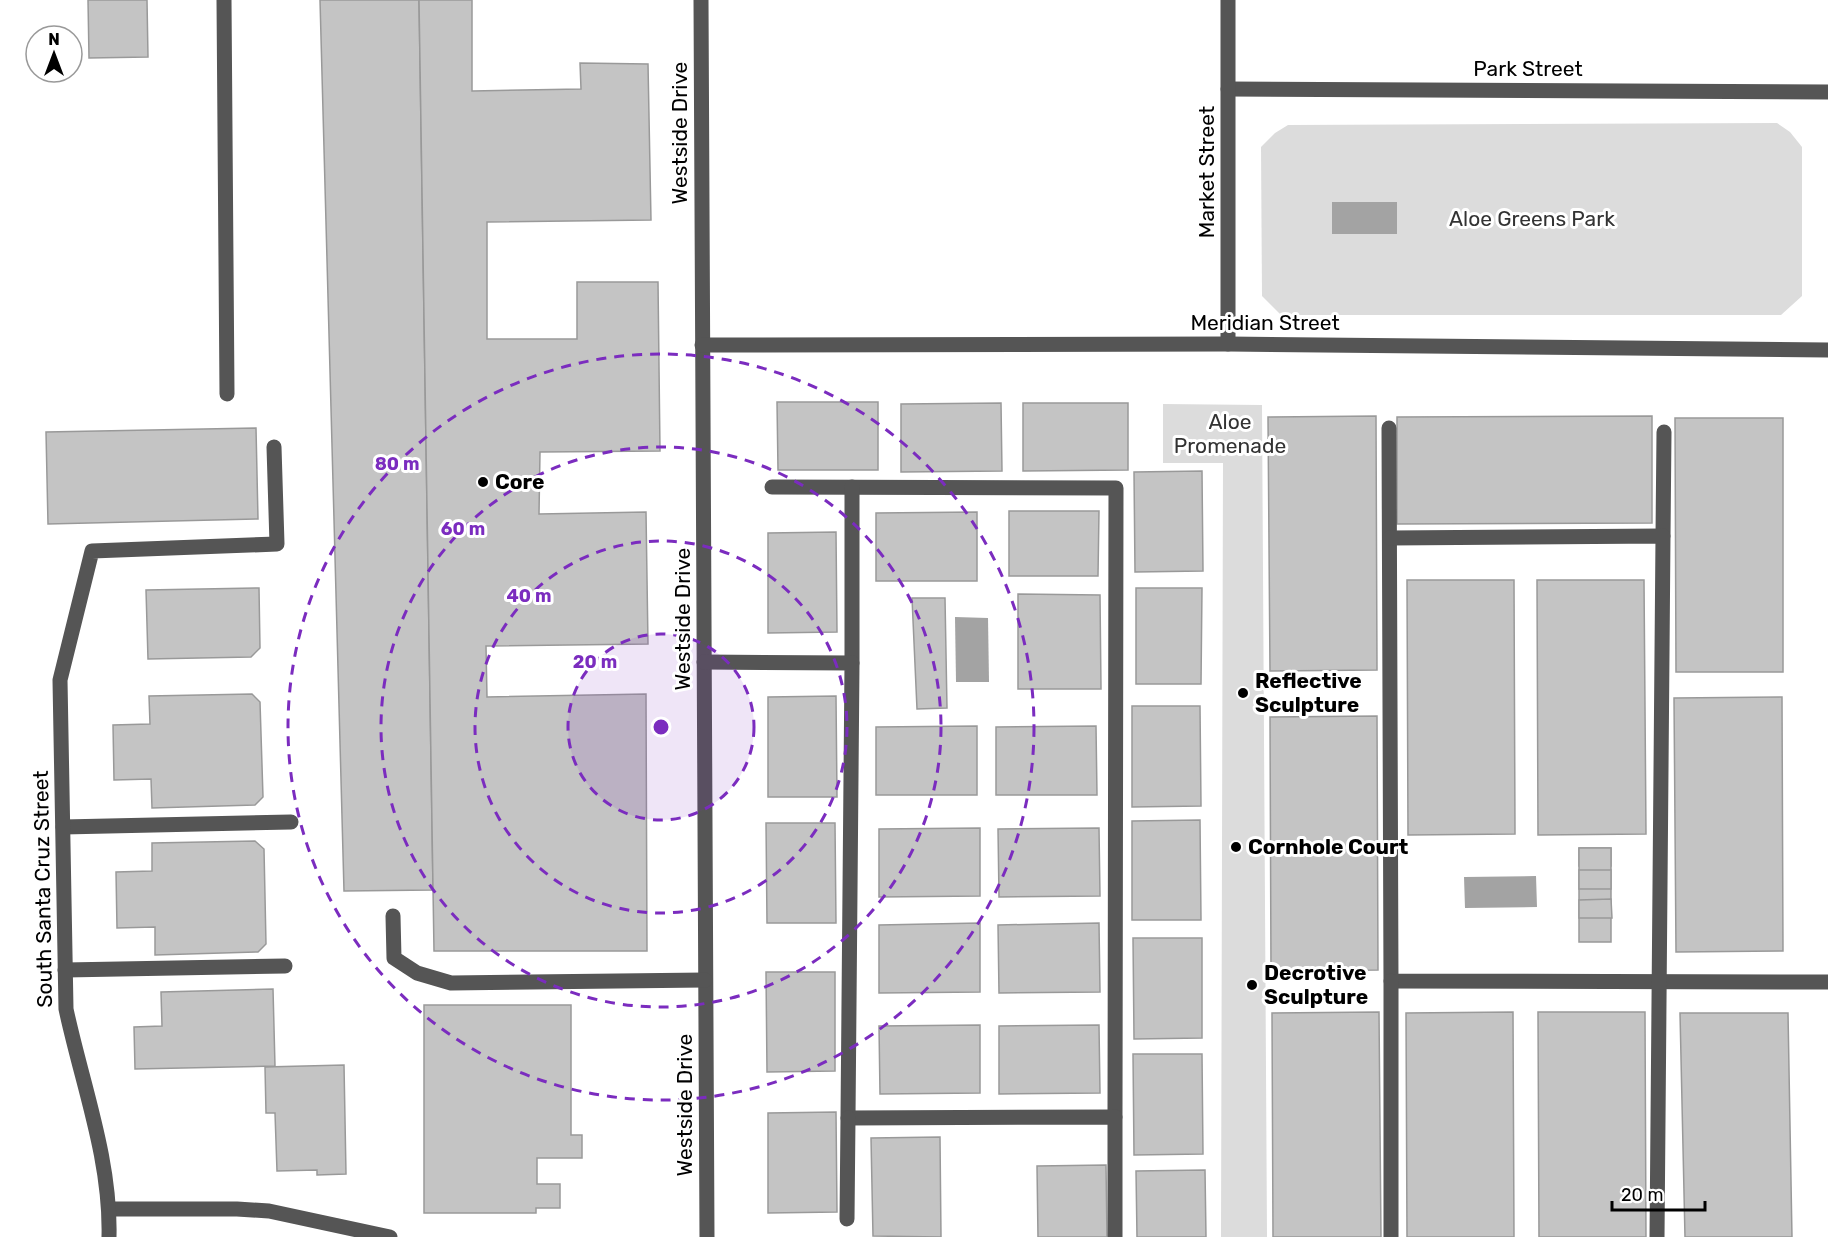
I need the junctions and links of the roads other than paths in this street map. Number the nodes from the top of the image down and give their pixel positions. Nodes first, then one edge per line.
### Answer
1 (224, 0) edge
2 (701, 0) edge
3 (1228, 0) edge
4 (1228, 89) junction
5 (1828, 92) edge
6 (1228, 344) junction
7 (702, 345) junction
8 (1828, 350) edge
9 (227, 394) dead end
10 (1389, 428) dead end
11 (1664, 432) dead end
12 (274, 447) dead end
13 (772, 486) dead end
14 (852, 487) junction
15 (1663, 536) junction
16 (1390, 538) junction
17 (704, 662) junction
18 (852, 663) junction
19 (291, 822) dead end
20 (63, 827) junction
21 (393, 916) dead end
22 (285, 966) dead end
23 (65, 969) junction
24 (705, 980) junction
25 (1391, 981) junction
26 (1659, 981) junction
27 (1828, 982) edge
28 (1115, 1117) junction
29 (848, 1118) junction
30 (110, 1209) junction
31 (848, 1219) dead end
32 (109, 1237) edge
33 (390, 1237) edge
34 (707, 1237) edge
35 (1115, 1237) edge
36 (1391, 1237) edge
37 (1657, 1237) edge

1 - 9 street
2 - 7 street, Westside Drive
3 - 4 street, Market Street
4 - 5 street, Park Street
4 - 6 street, Market Street
6 - 7 street, Meridian Street
6 - 8 street, Meridian Street
7 - 17 street, Westside Drive
10 - 16 street
11 - 15 street
12 - 20 street, South Santa Cruz Street
13 - 14 street
14 - 18 street
14 - 28 street
15 - 16 street
15 - 26 street
16 - 25 street
17 - 18 street
17 - 24 street, Westside Drive
18 - 29 street
19 - 20 street
20 - 23 street, South Santa Cruz Street
21 - 24 street
22 - 23 street
23 - 30 street, South Santa Cruz Street
24 - 34 street, Westside Drive
25 - 26 street
25 - 36 street
26 - 27 street
26 - 37 street
28 - 29 street
28 - 35 street
29 - 31 street
30 - 32 street, South Santa Cruz Street
30 - 33 street

